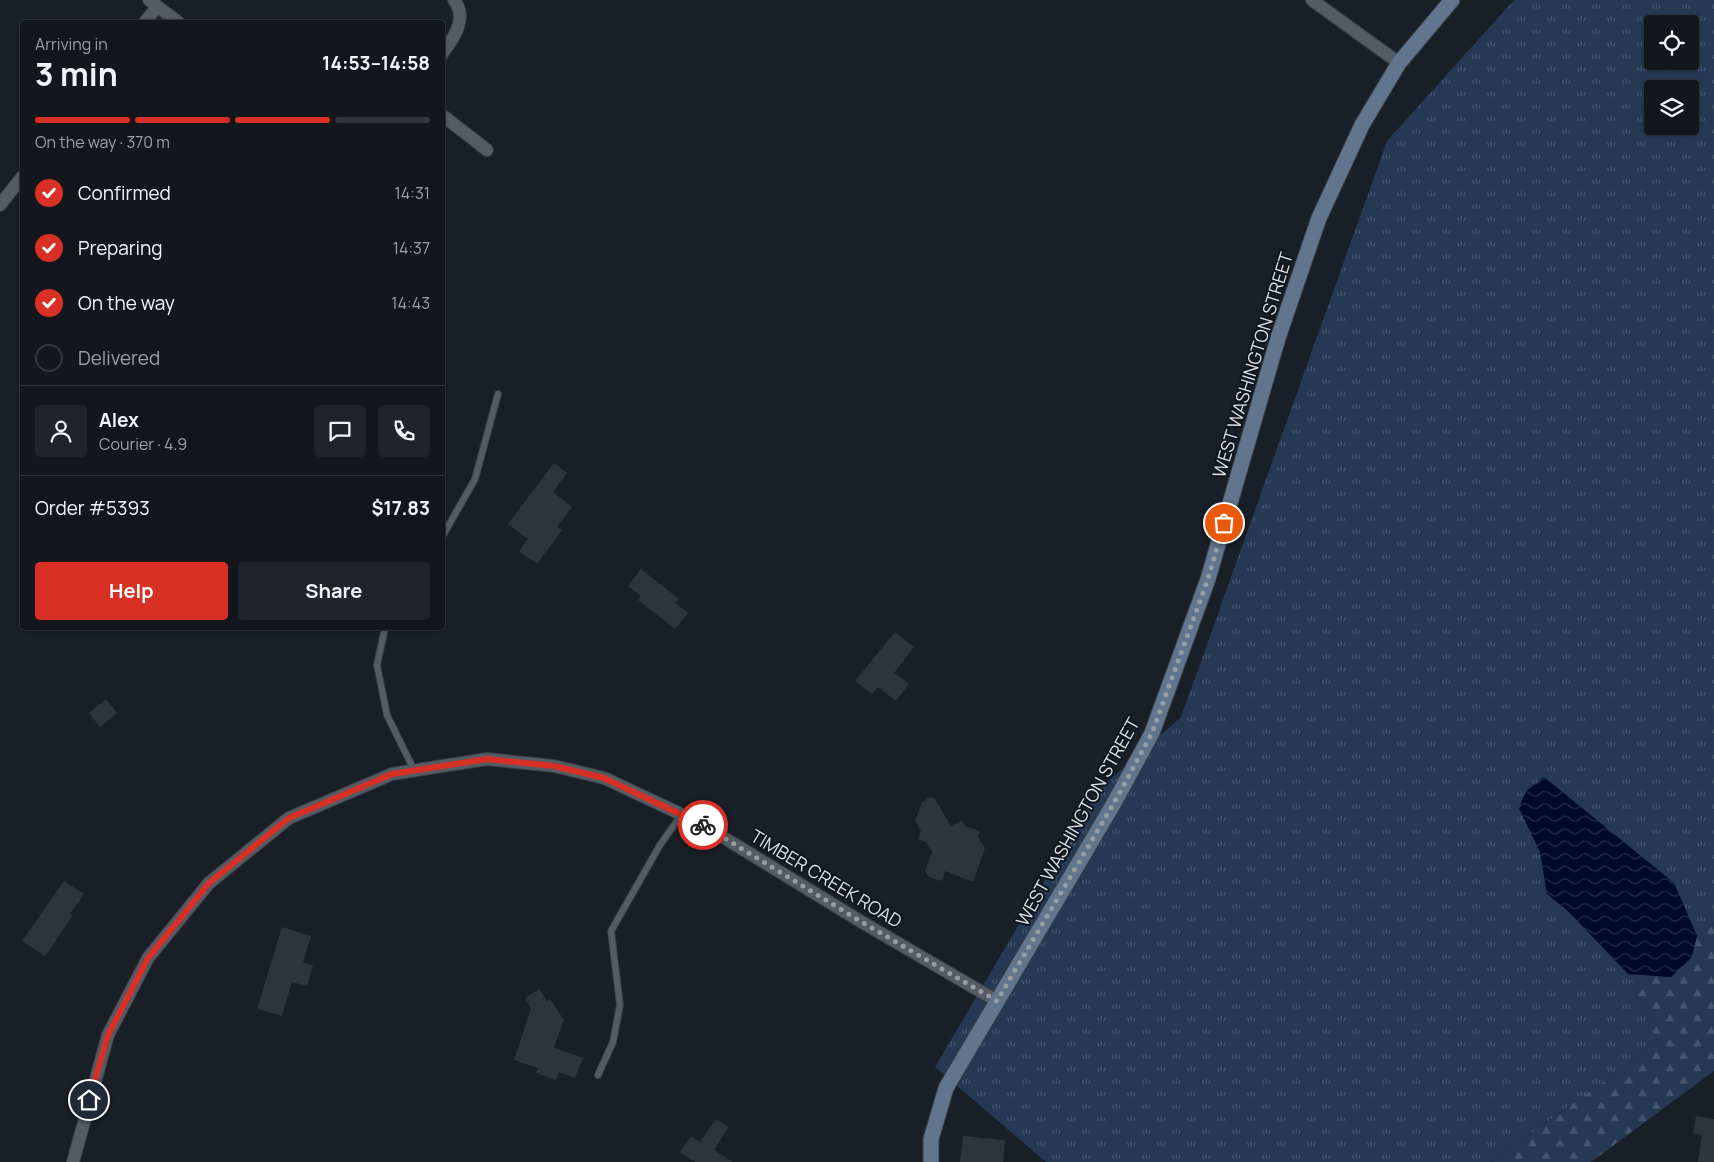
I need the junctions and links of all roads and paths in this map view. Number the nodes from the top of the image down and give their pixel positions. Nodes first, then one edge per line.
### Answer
1 (454, 0) edge
2 (1312, 0) edge
3 (1452, 0) edge
4 (153, 3) edge
5 (146, 20) edge
6 (175, 20) edge
7 (445, 49) edge
8 (1399, 63) junction
9 (445, 118) edge
10 (487, 150) dead end
11 (20, 180) edge
12 (0, 205) edge
13 (498, 394) dead end
14 (445, 532) edge
15 (385, 630) edge
16 (414, 770) junction
17 (682, 814) junction
18 (997, 1001) junction
19 (598, 1075) dead end
20 (73, 1162) edge
21 (931, 1162) edge

1 - 7 street
2 - 8 street
3 - 8 street, WEST WASHINGTON STREET
4 - 5 street
4 - 6 street
8 - 18 street, WEST WASHINGTON STREET
9 - 10 street
11 - 12 street
13 - 14 lane
15 - 16 lane
16 - 17 street, TIMBER CREEK ROAD
16 - 20 street, TIMBER CREEK ROAD
17 - 18 street, TIMBER CREEK ROAD
17 - 19 lane
18 - 21 street, WEST WASHINGTON STREET

